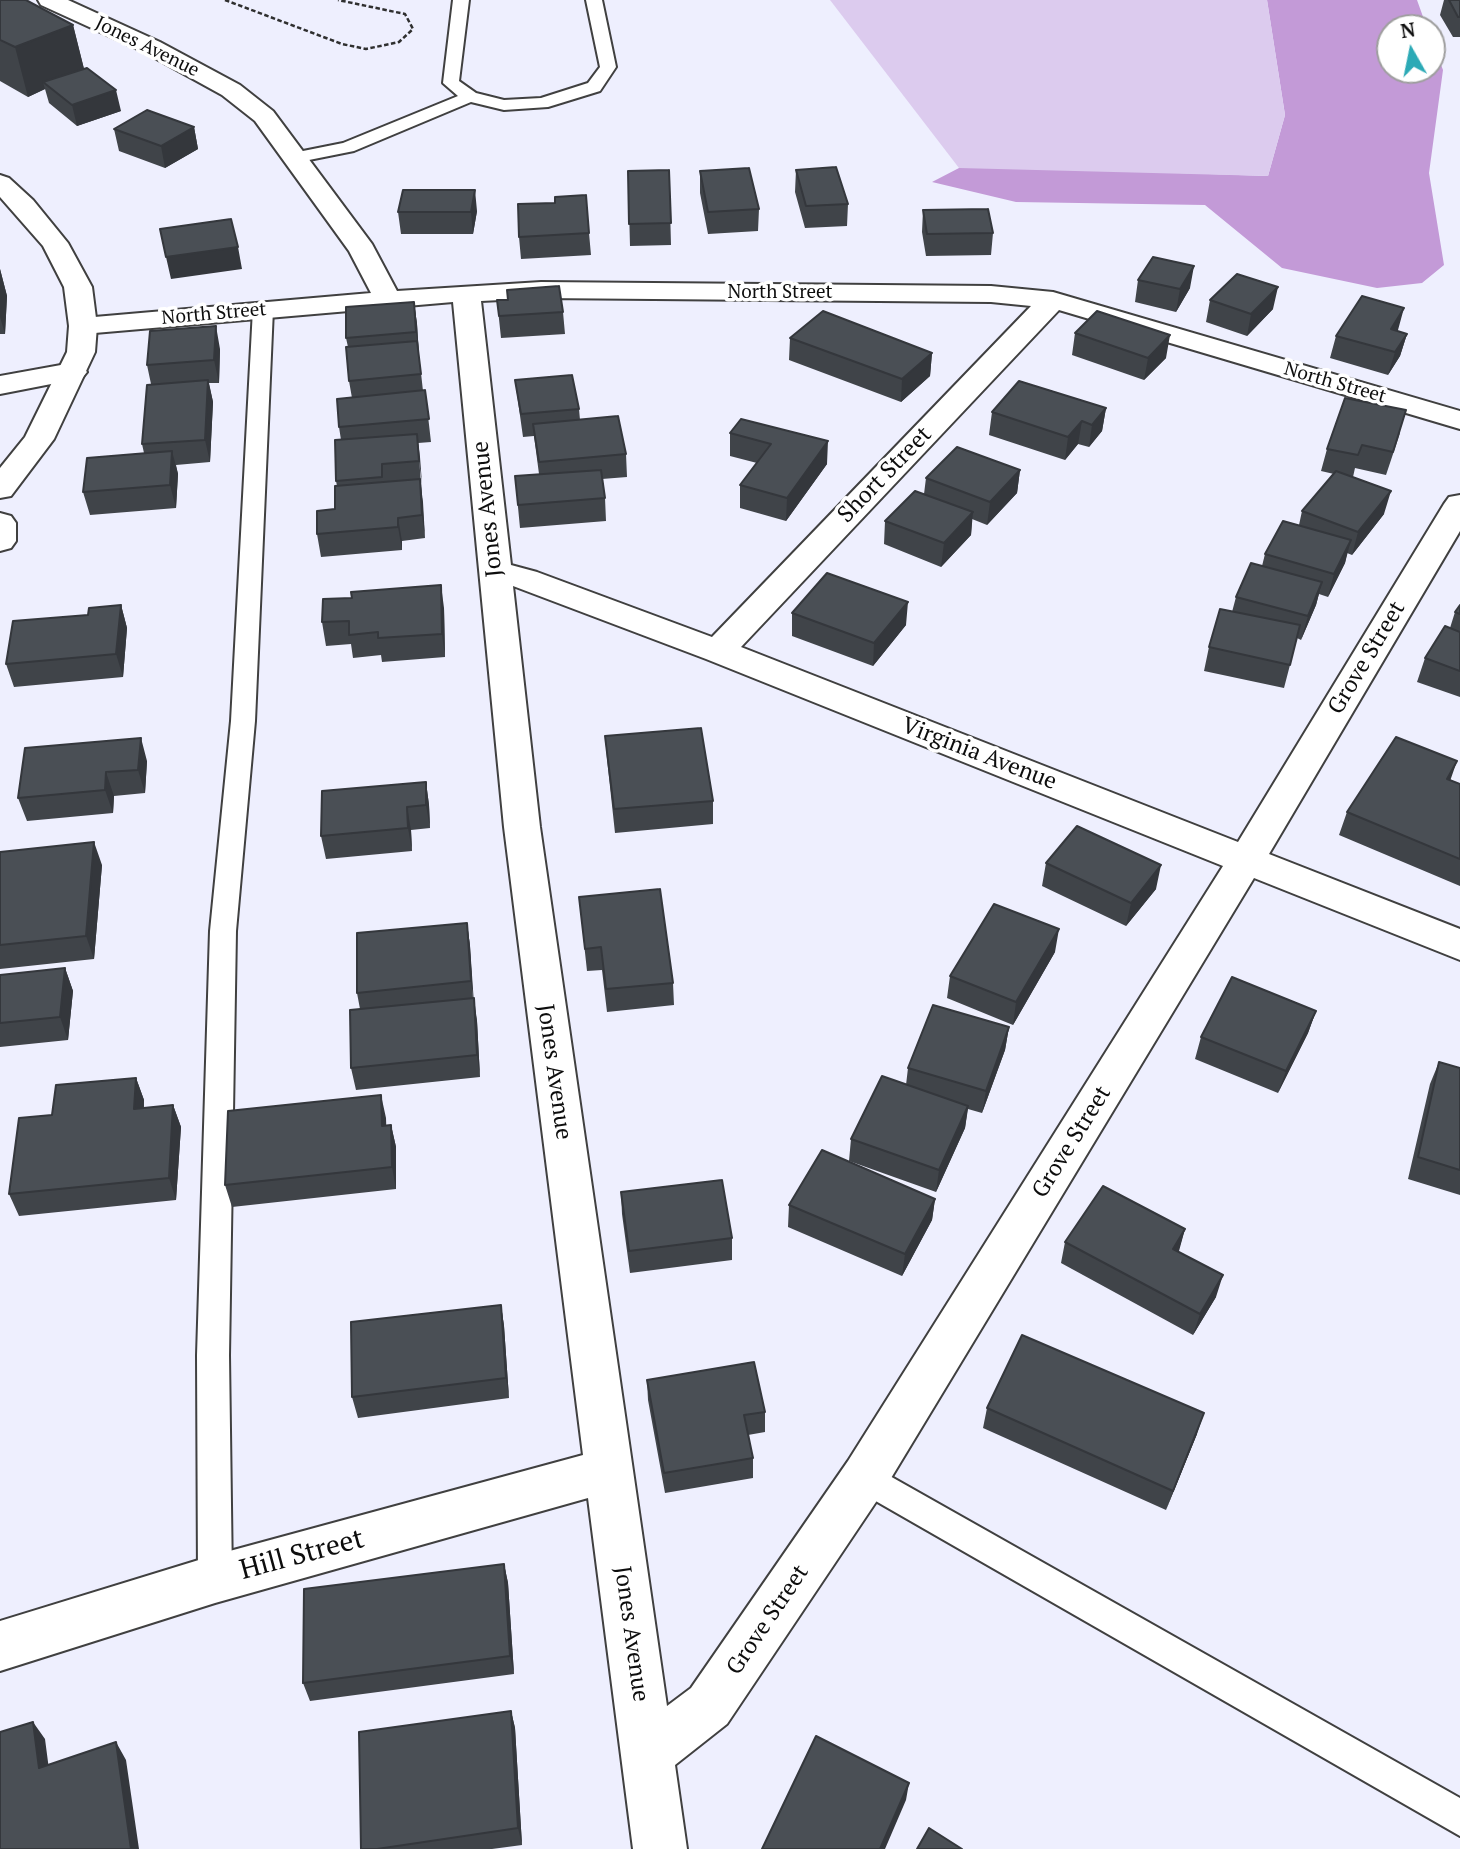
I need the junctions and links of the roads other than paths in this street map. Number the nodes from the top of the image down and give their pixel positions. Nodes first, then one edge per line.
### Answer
1 (49, 0) edge
2 (461, 0) edge
3 (594, 0) edge
4 (470, 97) junction
5 (294, 158) junction
6 (0, 183) edge
7 (466, 293) junction
8 (1053, 300) junction
9 (389, 301) junction
10 (263, 309) junction
11 (83, 326) junction
12 (72, 372) junction
13 (0, 386) edge
14 (1460, 420) edge
15 (0, 489) edge
16 (1460, 504) edge
17 (0, 523) edge
18 (0, 541) edge
19 (495, 572) junction
20 (718, 651) junction
21 (1247, 859) junction
22 (1460, 945) edge
23 (607, 1471) junction
24 (865, 1477) junction
25 (215, 1579) junction
26 (0, 1646) edge
27 (649, 1752) junction
28 (1460, 1818) edge
29 (660, 1849) edge

1 - 5 street, Jones Avenue
2 - 4 lane
3 - 4 lane
4 - 5 lane
5 - 9 street, Jones Avenue
6 - 11 street
7 - 8 street, North Street
7 - 9 street, North Street
7 - 19 street, Jones Avenue
8 - 14 street, North Street
8 - 20 street, Short Street
9 - 10 street, North Street
10 - 11 street, North Street
10 - 25 lane
11 - 12 street
12 - 13 street
12 - 15 street
16 - 21 street, Grove Street
17 - 18 street
19 - 20 street, Virginia Avenue
19 - 23 street, Jones Avenue
20 - 21 street, Virginia Avenue
21 - 22 street, Virginia Avenue
21 - 24 street, Grove Street
23 - 25 street, Hill Street
23 - 27 street, Jones Avenue
24 - 27 street, Grove Street
24 - 28 lane
25 - 26 street, Hill Street
27 - 29 street, Jones Avenue

